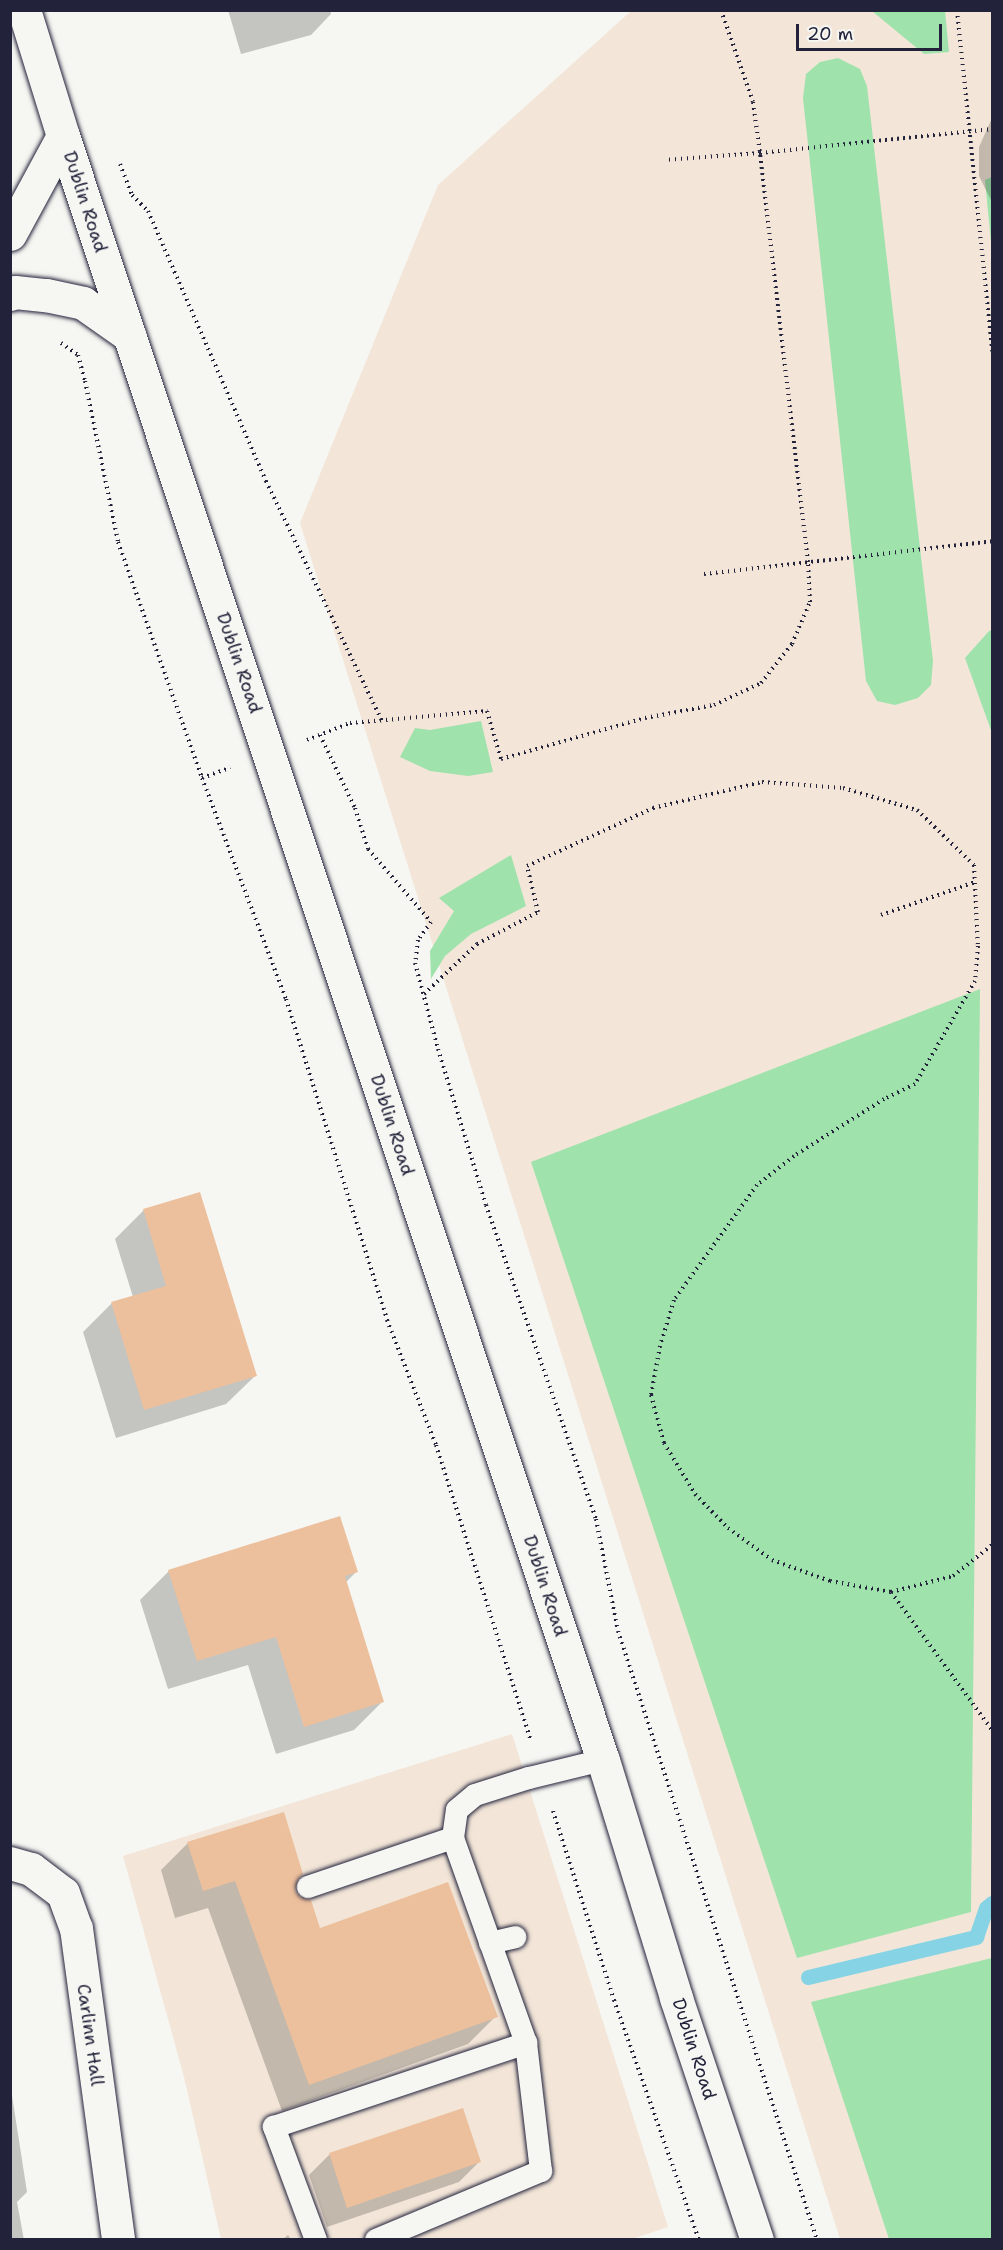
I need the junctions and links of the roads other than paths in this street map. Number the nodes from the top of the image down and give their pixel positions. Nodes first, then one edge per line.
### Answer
1 (24, 10) edge
2 (63, 136) junction
3 (10, 234) edge
4 (10, 294) edge
5 (130, 336) junction
6 (603, 1760) junction
7 (453, 1838) junction
8 (10, 1863) edge
9 (308, 1887) dead end
10 (515, 1936) dead end
11 (490, 1943) junction
12 (526, 2043) junction
13 (118, 2240) edge
14 (316, 2240) edge
15 (376, 2240) edge
16 (758, 2240) edge

1 - 2 main road, Dublin Road
2 - 3 main road
2 - 5 main road, Dublin Road
4 - 5 main road
5 - 6 main road, Dublin Road
6 - 7 lane
6 - 16 main road, Dublin Road
7 - 9 lane
7 - 11 lane
8 - 13 main road, Carlinn Hall
10 - 11 lane
11 - 12 lane
12 - 14 lane
12 - 15 lane

